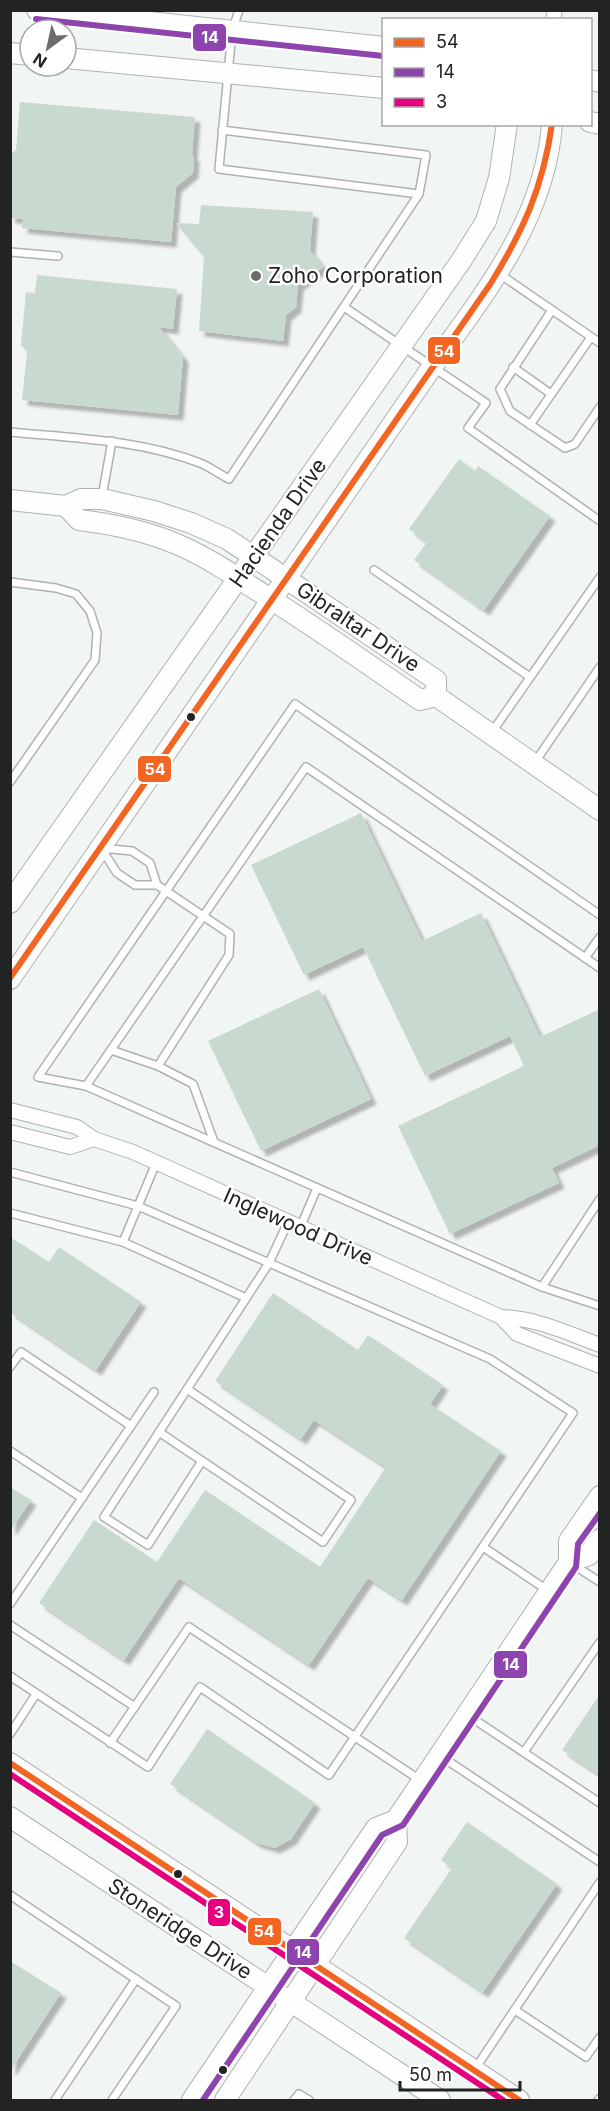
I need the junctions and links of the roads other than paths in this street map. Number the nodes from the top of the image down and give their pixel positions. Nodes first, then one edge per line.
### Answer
1 (239, 10) edge
2 (49, 11) edge
3 (232, 31) junction
4 (382, 47) edge
5 (78, 59) edge
6 (227, 73) junction
7 (382, 88) edge
8 (507, 126) edge
9 (552, 126) edge
10 (222, 130) junction
11 (419, 194) junction
12 (10, 252) edge
13 (58, 256) dead end
14 (498, 273) junction
15 (344, 307) junction
16 (552, 310) junction
17 (591, 337) junction
18 (600, 343) edge
19 (401, 346) junction
20 (432, 367) junction
21 (513, 367) junction
22 (551, 394) junction
23 (600, 407) edge
24 (530, 424) junction
25 (10, 432) edge
26 (112, 441) junction
27 (102, 499) junction
28 (10, 500) edge
29 (66, 506) junction
30 (600, 521) edge
31 (254, 557) junction
32 (374, 570) dead end
33 (600, 577) edge
34 (287, 578) junction
35 (239, 579) junction
36 (10, 582) edge
37 (272, 600) junction
38 (600, 667) edge
39 (530, 677) junction
40 (436, 696) junction
41 (491, 734) junction
42 (533, 764) junction
43 (10, 782) edge
44 (600, 810) edge
45 (101, 848) junction
46 (157, 885) junction
47 (166, 891) junction
48 (10, 903) edge
49 (600, 915) edge
50 (204, 916) junction
51 (600, 937) edge
52 (585, 958) junction
53 (600, 968) edge
54 (10, 979) edge
55 (111, 1050) junction
56 (158, 1066) junction
57 (86, 1086) junction
58 (10, 1110) edge
59 (10, 1132) edge
60 (94, 1139) junction
61 (214, 1142) junction
62 (156, 1163) junction
63 (10, 1172) edge
64 (317, 1188) junction
65 (600, 1199) edge
66 (138, 1206) junction
67 (10, 1213) edge
68 (294, 1225) junction
69 (123, 1242) junction
70 (269, 1263) junction
71 (542, 1287) junction
72 (246, 1298) junction
73 (600, 1306) edge
74 (501, 1317) junction
75 (600, 1345) edge
76 (600, 1366) edge
77 (10, 1367) edge
78 (187, 1389) junction
79 (154, 1392) dead end
80 (131, 1426) junction
81 (159, 1432) junction
82 (10, 1451) edge
83 (202, 1461) junction
84 (600, 1496) edge
85 (82, 1498) junction
86 (600, 1539) edge
87 (483, 1547) junction
88 (569, 1562) junction
89 (600, 1582) edge
90 (549, 1592) junction
91 (10, 1604) edge
92 (10, 1625) edge
93 (600, 1642) edge
94 (10, 1676) edge
95 (36, 1694) junction
96 (135, 1707) junction
97 (467, 1714) junction
98 (10, 1734) edge
99 (354, 1738) junction
100 (110, 1743) junction
101 (524, 1752) junction
102 (440, 1756) junction
103 (10, 1764) edge
104 (422, 1782) junction
105 (600, 1803) edge
106 (10, 1817) edge
107 (396, 1820) junction
108 (600, 1862) edge
109 (600, 1882) edge
110 (10, 1895) edge
111 (293, 1952) junction
112 (315, 1966) junction
113 (136, 1979) junction
114 (269, 1988) junction
115 (291, 2002) junction
116 (514, 2010) junction
117 (600, 2037) edge
118 (474, 2071) junction
119 (55, 2100) edge
120 (112, 2100) edge
121 (192, 2100) edge
122 (225, 2100) edge
123 (294, 2100) edge
124 (309, 2100) edge
125 (440, 2100) edge
126 (519, 2100) edge

1 - 3 lane
2 - 3 main road
3 - 4 main road
3 - 6 lane
5 - 6 main road
6 - 7 main road
6 - 10 lane
8 - 19 main road, Hacienda Drive
9 - 14 main road, Hacienda Drive
10 - 11 lane
10 - 11 lane
11 - 15 lane
12 - 13 lane
14 - 16 lane
14 - 20 main road, Hacienda Drive
15 - 19 lane
15 - 26 lane
16 - 17 lane
16 - 21 lane
17 - 18 lane
17 - 22 lane
19 - 20 lane
19 - 31 main road, Hacienda Drive
20 - 30 lane
20 - 34 main road, Hacienda Drive
21 - 22 lane
21 - 24 lane
22 - 24 lane
23 - 24 lane
25 - 26 lane
26 - 27 lane
27 - 29 main road, Gibraltar Drive
27 - 31 main road, Gibraltar Drive
28 - 29 main road, Gibraltar Drive
29 - 35 main road, Gibraltar Drive
31 - 34 main road, Gibraltar Drive
31 - 35 main road, Hacienda Drive
32 - 39 lane
33 - 39 lane
34 - 37 main road, Hacienda Drive
34 - 40 main road, Gibraltar Drive
35 - 37 main road, Gibraltar Drive
35 - 48 main road, Hacienda Drive
36 - 43 lane
37 - 40 main road, Gibraltar Drive
37 - 45 main road, Hacienda Drive
38 - 42 lane
39 - 41 lane
40 - 41 main road, Gibraltar Drive
41 - 42 main road, Gibraltar Drive
42 - 44 main road, Gibraltar Drive
45 - 46 lane
45 - 46 lane
45 - 54 main road, Hacienda Drive
46 - 47 lane
47 - 49 lane
47 - 50 lane
47 - 57 lane
50 - 52 lane
50 - 55 lane
50 - 56 lane
51 - 52 lane
52 - 53 lane
55 - 56 lane
55 - 57 lane
56 - 61 lane
57 - 61 lane
58 - 60 street, Inglewood Drive
59 - 60 street
60 - 62 street, Inglewood Drive
61 - 64 lane
62 - 66 lane
62 - 68 street, Inglewood Drive
63 - 66 lane
64 - 68 lane
64 - 71 lane
65 - 71 lane
66 - 69 lane
66 - 70 lane
67 - 69 lane
68 - 70 lane
68 - 74 street, Inglewood Drive
69 - 72 lane
70 - 72 lane
70 - 87 lane
71 - 73 lane
72 - 78 lane
74 - 75 street, Inglewood Drive
74 - 76 street, Inglewood Drive
77 - 80 lane
78 - 81 lane
78 - 83 lane
79 - 80 lane
80 - 85 lane
81 - 83 lane
81 - 83 lane
82 - 85 lane
84 - 88 main road
85 - 91 lane
86 - 88 main road
87 - 90 lane
87 - 99 lane
88 - 89 lane
88 - 90 main road
90 - 97 main road
92 - 96 lane
93 - 101 lane
94 - 95 lane
95 - 98 lane
95 - 100 lane
96 - 99 lane
96 - 100 lane
97 - 101 lane
97 - 102 main road
99 - 100 lane
99 - 104 lane
101 - 105 lane
102 - 104 main road
102 - 108 lane
103 - 111 main road, Stoneridge Drive
104 - 107 main road
106 - 114 main road, Stoneridge Drive
107 - 111 main road
107 - 112 main road
109 - 116 lane
110 - 113 lane
111 - 112 main road, Stoneridge Drive
111 - 114 main road
112 - 115 main road
112 - 118 main road, Stoneridge Drive
113 - 119 lane
113 - 120 lane
114 - 115 main road, Stoneridge Drive
114 - 121 main road
115 - 122 main road
115 - 125 main road, Stoneridge Drive
116 - 117 lane
116 - 118 lane
118 - 126 main road, Stoneridge Drive
123 - 124 lane

